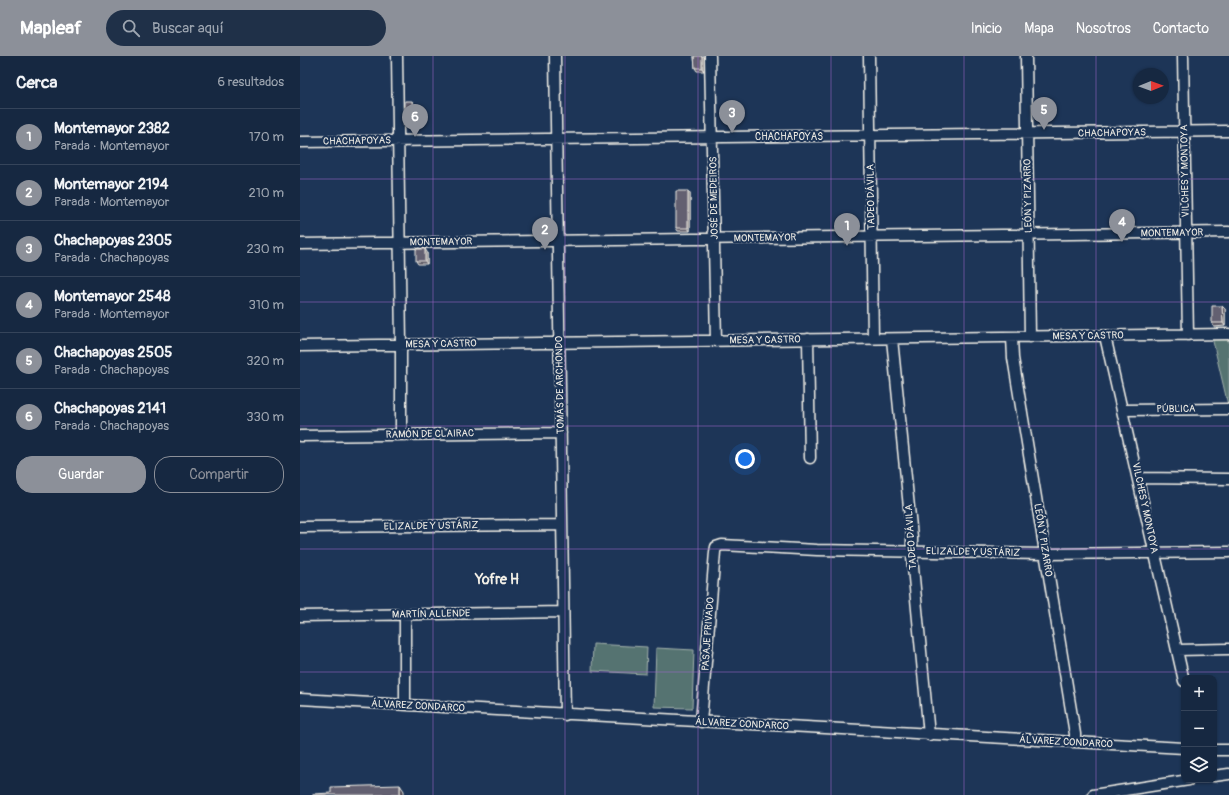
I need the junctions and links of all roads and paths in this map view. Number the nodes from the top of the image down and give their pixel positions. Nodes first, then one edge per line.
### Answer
1 (397, 56) edge
2 (555, 56) edge
3 (710, 56) edge
4 (869, 56) edge
5 (1026, 56) edge
6 (1183, 56) edge
7 (1229, 131) edge
8 (1185, 132) junction
9 (1027, 134) junction
10 (870, 136) junction
11 (712, 137) junction
12 (556, 139) junction
13 (398, 141) junction
14 (300, 142) edge
15 (1229, 232) edge
16 (1186, 233) junction
17 (1028, 235) junction
18 (872, 237) junction
19 (714, 239) junction
20 (558, 241) junction
21 (400, 243) junction
22 (300, 244) edge
23 (1229, 334) edge
24 (1188, 335) junction
25 (1105, 336) junction
26 (1012, 337) junction
27 (1030, 337) junction
28 (808, 339) junction
29 (873, 339) junction
30 (892, 339) junction
31 (716, 341) junction
32 (560, 342) junction
33 (402, 344) junction
34 (300, 346) edge
35 (1229, 409) edge
36 (1123, 410) junction
37 (561, 433) junction
38 (401, 435) junction
39 (300, 436) edge
40 (810, 458) dead end
41 (1138, 478) junction
42 (1229, 479) edge
43 (562, 525) junction
44 (300, 527) edge
45 (716, 547) joint
46 (912, 550) junction
47 (1229, 552) edge
48 (1155, 553) junction
49 (1045, 554) junction
50 (563, 612) junction
51 (405, 615) junction
52 (300, 616) edge
53 (1229, 649) edge
54 (1177, 650) junction
55 (1183, 675) edge
56 (300, 699) edge
57 (405, 705) junction
58 (565, 714) junction
59 (701, 722) junction
60 (929, 734) junction
61 (1075, 742) junction
62 (1181, 748) edge
63 (1217, 750) edge
64 (1229, 750) edge
65 (1229, 774) edge
66 (1217, 776) edge
67 (1181, 781) edge
68 (1093, 795) edge

1 - 13 street
2 - 12 street, TOMÁS DE ARCHONDO
3 - 11 street, JOSÉ DE MEDEIROS
4 - 10 street, TADEO DÁVILA
5 - 9 street, LEÓN Y PIZARRO
6 - 8 street, VILCHES Y MONTOYA
7 - 8 street, CHACHAPOYAS
8 - 9 street, CHACHAPOYAS
8 - 16 street, VILCHES Y MONTOYA
9 - 10 street, CHACHAPOYAS
9 - 17 street, LEÓN Y PIZARRO
10 - 11 street, CHACHAPOYAS
10 - 18 street, TADEO DÁVILA
11 - 12 street, CHACHAPOYAS
11 - 19 street, JOSÉ DE MEDEIROS
12 - 13 street, CHACHAPOYAS
12 - 20 street, TOMÁS DE ARCHONDO
13 - 14 street, CHACHAPOYAS
13 - 21 street
15 - 16 street, MONTEMAYOR
16 - 17 street, MONTEMAYOR
16 - 24 street, VILCHES Y MONTOYA
17 - 18 street, MONTEMAYOR
17 - 27 street, LEÓN Y PIZARRO
18 - 19 street, MONTEMAYOR
18 - 29 street, TADEO DÁVILA
19 - 20 street, MONTEMAYOR
19 - 31 street, JOSÉ DE MEDEIROS
20 - 21 street, MONTEMAYOR
20 - 32 street, TOMÁS DE ARCHONDO
21 - 22 street, MONTEMAYOR
21 - 33 street
23 - 24 street, MESA Y CASTRO
24 - 25 street, MESA Y CASTRO
25 - 27 street, MESA Y CASTRO
25 - 36 street, VILCHES Y MONTOYA
26 - 27 street, MESA Y CASTRO
26 - 30 street, MESA Y CASTRO
26 - 49 street, LEÓN Y PIZARRO
28 - 29 street, MESA Y CASTRO
28 - 31 street, MESA Y CASTRO
28 - 40 street
29 - 30 street, MESA Y CASTRO
30 - 46 street, TADEO DÁVILA
31 - 32 street, MESA Y CASTRO
32 - 33 street, MESA Y CASTRO
32 - 37 street, TOMÁS DE ARCHONDO
33 - 34 street, MESA Y CASTRO
33 - 38 street
35 - 36 street, PÚBLICA
36 - 41 street, VILCHES Y MONTOYA
37 - 38 street, RAMÓN DE CLAIRAC
37 - 43 street, TOMÁS DE ARCHONDO
38 - 39 street, RAMÓN DE CLAIRAC
41 - 42 street
41 - 48 street, VILCHES Y MONTOYA
43 - 44 street, ELIZALDE Y USTÁRIZ
43 - 50 street, TOMÁS DE ARCHONDO
45 - 46 street, ELIZALDE Y USTÁRIZ
45 - 59 street, PASAJE PRIVADO
46 - 49 street, ELIZALDE Y USTÁRIZ
46 - 60 street, TADEO DÁVILA
47 - 48 street, ELIZALDE Y USTÁRIZ
48 - 49 street, ELIZALDE Y USTÁRIZ
48 - 54 street, VILCHES Y MONTOYA
49 - 61 street, LEÓN Y PIZARRO
50 - 51 street, MARTÍN ALLENDE
50 - 58 street, TOMÁS DE ARCHONDO
51 - 52 street, MARTÍN ALLENDE
51 - 57 street
53 - 54 street
54 - 55 street, VILCHES Y MONTOYA
56 - 57 street, ÁLVAREZ CONDARCO
57 - 58 street, ÁLVAREZ CONDARCO
58 - 59 street, ÁLVAREZ CONDARCO
59 - 60 street, ÁLVAREZ CONDARCO
60 - 61 street, ÁLVAREZ CONDARCO
61 - 62 street, ÁLVAREZ CONDARCO
63 - 64 street
65 - 66 street
67 - 68 street

